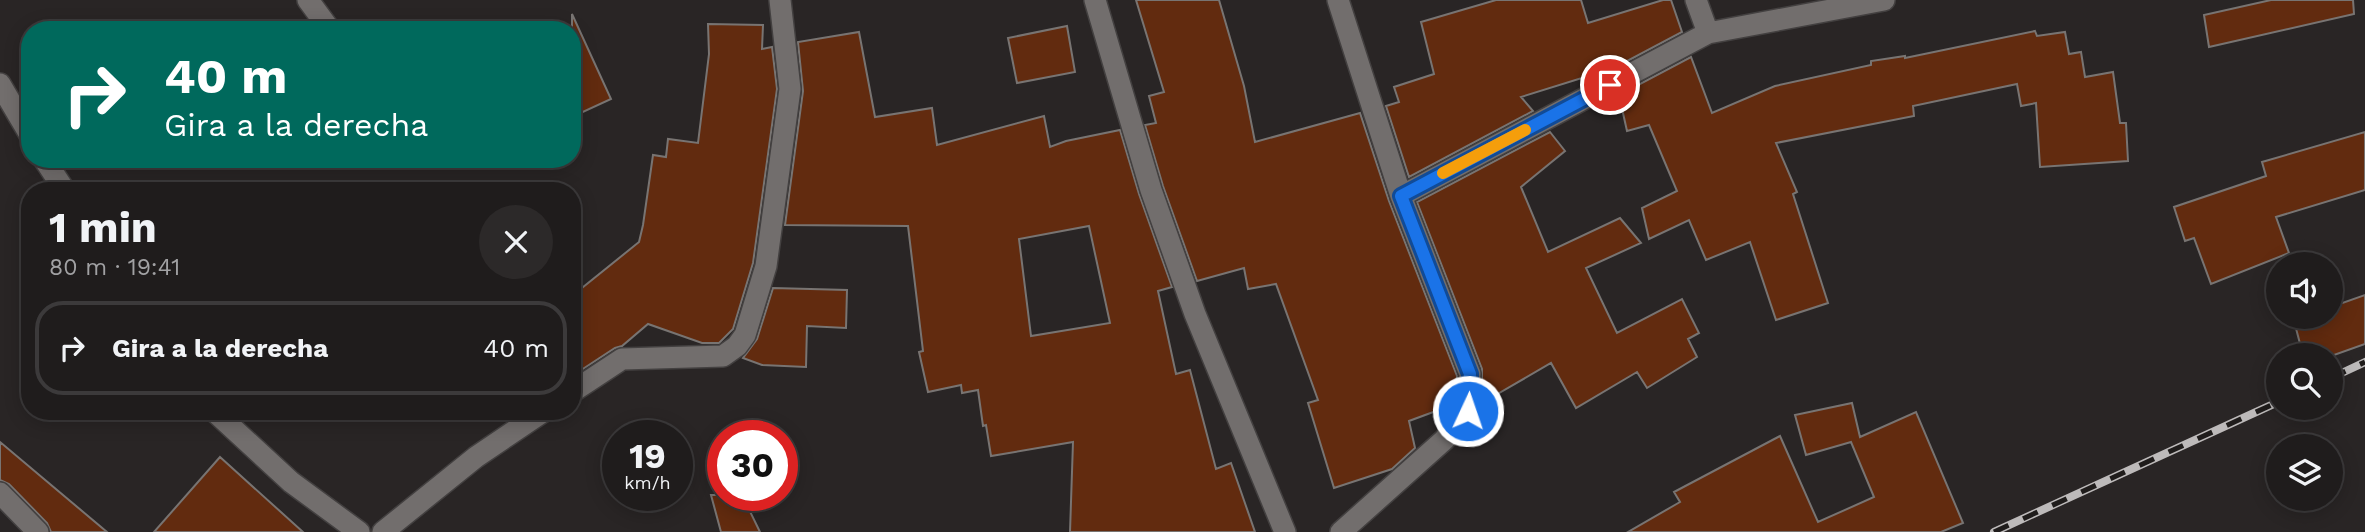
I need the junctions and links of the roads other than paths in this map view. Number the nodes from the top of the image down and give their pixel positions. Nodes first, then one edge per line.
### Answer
1 (308, 0) edge
2 (780, 0) edge
3 (1095, 0) edge
4 (1338, 0) edge
5 (1696, 0) edge
6 (1884, 0) edge
7 (323, 21) edge
8 (1708, 33) junction
9 (0, 84) edge
10 (21, 120) edge
11 (1401, 196) junction
12 (581, 386) edge
13 (224, 420) edge
14 (531, 420) edge
15 (0, 493) edge
16 (38, 532) edge
17 (359, 532) edge
18 (383, 532) edge
19 (1285, 532) edge
20 (1341, 532) edge

1 - 7 street
2 - 12 street
3 - 19 street
4 - 11 street
5 - 8 street
6 - 8 street
8 - 11 street
9 - 10 street
11 - 20 street
13 - 17 street
14 - 18 street
15 - 16 street

